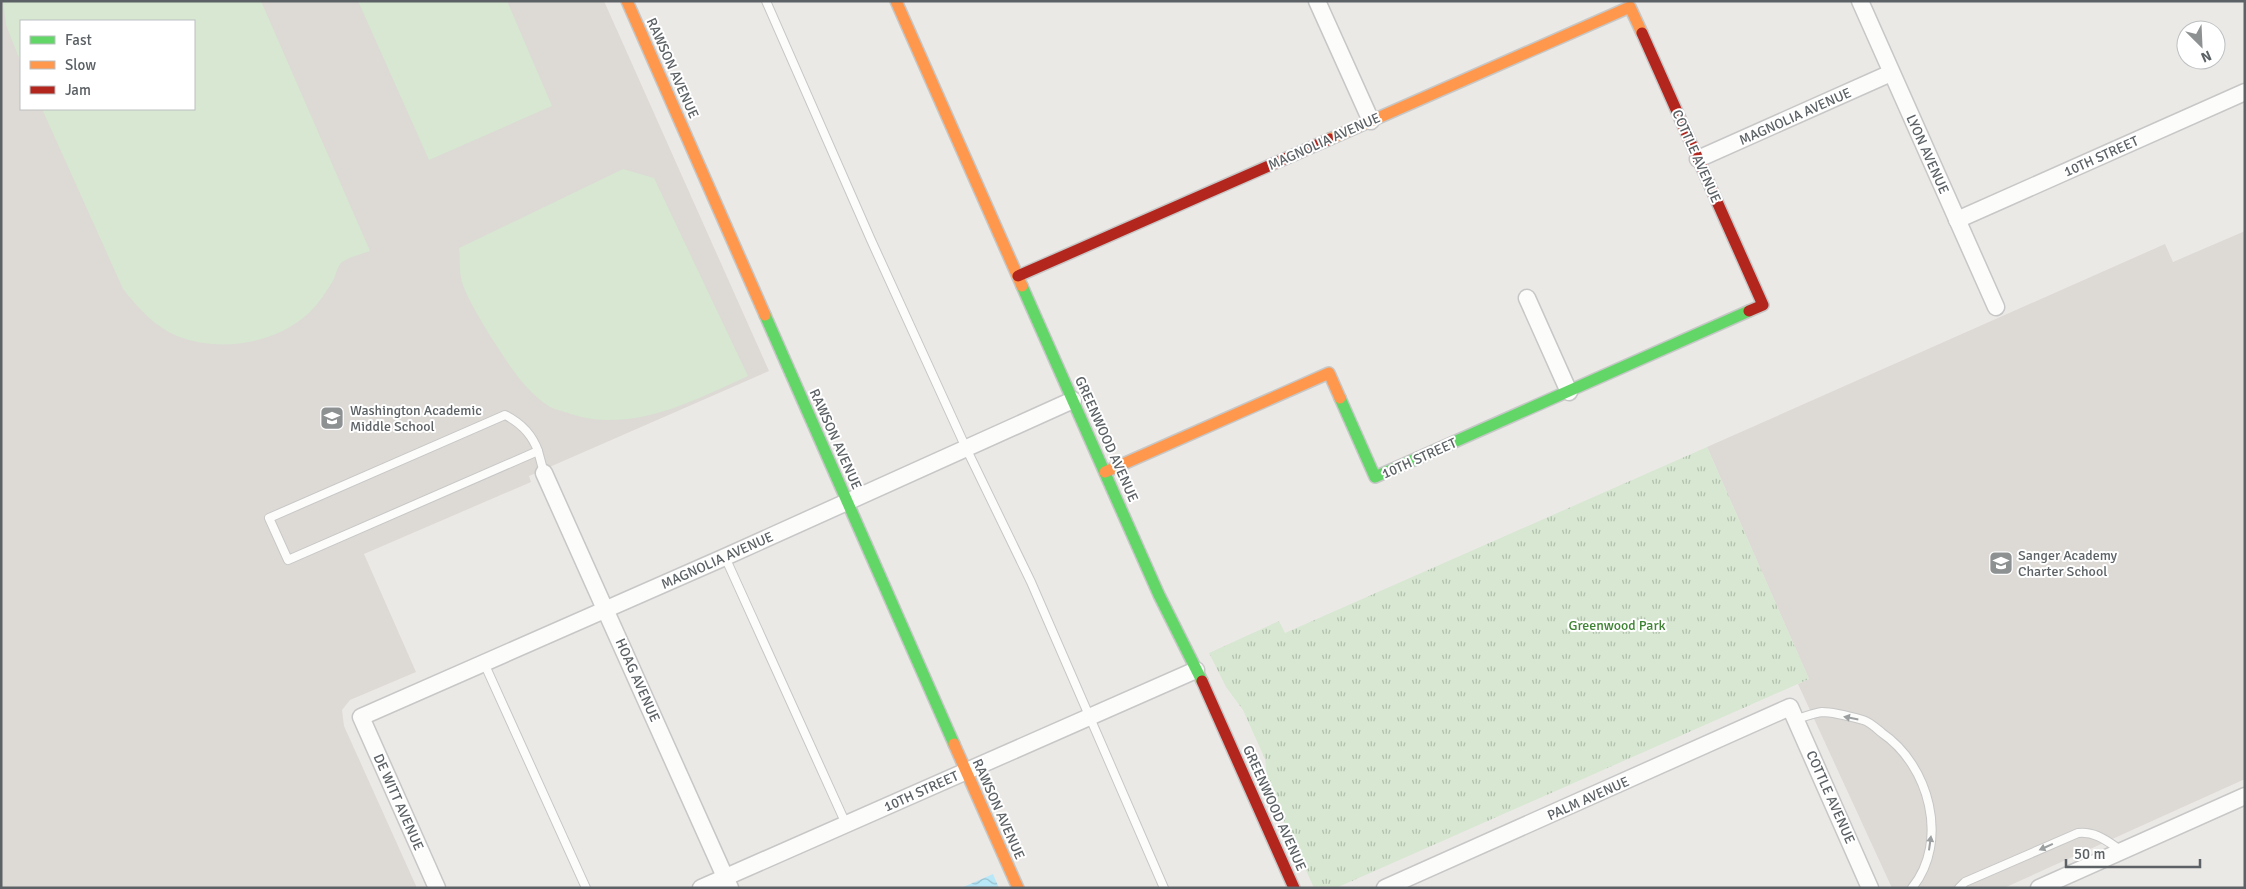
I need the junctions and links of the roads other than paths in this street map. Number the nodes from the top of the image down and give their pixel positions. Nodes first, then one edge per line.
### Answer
1 (627, 1) edge
2 (766, 1) edge
3 (896, 1) edge
4 (1317, 1) edge
5 (1860, 1) edge
6 (1630, 7) joint
7 (1891, 73) junction
8 (2245, 92) edge
9 (1371, 121) junction
10 (1698, 159) junction
11 (1957, 220) junction
12 (1018, 276) junction
13 (1527, 298) dead end
14 (1764, 305) joint
15 (1996, 307) dead end
16 (1569, 392) junction
17 (1073, 400) junction
18 (966, 448) junction
19 (538, 451) junction
20 (1105, 472) junction
21 (544, 473) joint
22 (847, 502) junction
23 (725, 557) junction
24 (604, 610) junction
25 (484, 663) junction
26 (1196, 670) junction
27 (1793, 713) junction
28 (360, 717) joint
29 (1090, 717) junction
30 (966, 772) junction
31 (2245, 796) edge
32 (846, 824) junction
33 (2122, 851) junction
34 (728, 882) edge
35 (437, 888) edge
36 (586, 888) edge
37 (701, 888) edge
38 (1018, 888) edge
39 (1164, 888) edge
40 (1294, 888) edge
41 (1385, 888) edge
42 (1870, 888) edge
43 (1912, 888) edge
44 (1959, 888) edge
45 (2039, 888) edge

1 - 22 street, RAWSON AVENUE
2 - 18 lane
3 - 12 street, GREENWOOD AVENUE
4 - 9 street
5 - 7 street, LYON AVENUE
6 - 9 street, MAGNOLIA AVENUE
6 - 10 street, COTTLE AVENUE
7 - 10 street, MAGNOLIA AVENUE
7 - 11 street, LYON AVENUE
8 - 11 street, 10TH STREET
9 - 12 street, MAGNOLIA AVENUE
10 - 14 street, COTTLE AVENUE
11 - 15 street, LYON AVENUE
12 - 17 street, GREENWOOD AVENUE
13 - 16 street
14 - 16 street, 10TH STREET
16 - 20 street, 10TH STREET
17 - 18 street, MAGNOLIA AVENUE
17 - 20 street, GREENWOOD AVENUE
18 - 22 street, MAGNOLIA AVENUE
18 - 29 lane
19 - 19 lane
19 - 21 lane
20 - 26 street, GREENWOOD AVENUE
21 - 24 street, HOAG AVENUE
22 - 23 street, MAGNOLIA AVENUE
22 - 30 street, RAWSON AVENUE
23 - 24 street, MAGNOLIA AVENUE
23 - 32 lane
24 - 25 street, MAGNOLIA AVENUE
24 - 34 street, HOAG AVENUE
25 - 28 street, MAGNOLIA AVENUE
25 - 36 lane
26 - 29 street, 10TH STREET
26 - 40 street, GREENWOOD AVENUE
27 - 41 street, PALM AVENUE
27 - 42 street, COTTLE AVENUE
43 -> 27 lane
28 - 35 street, DE WITT AVENUE
29 - 30 street, 10TH STREET
29 - 39 lane
30 - 32 street, 10TH STREET
30 - 38 street, RAWSON AVENUE
31 - 33 street
32 - 34 street, 10TH STREET
33 -> 44 lane
33 - 45 street
34 - 37 street, 10TH STREET

